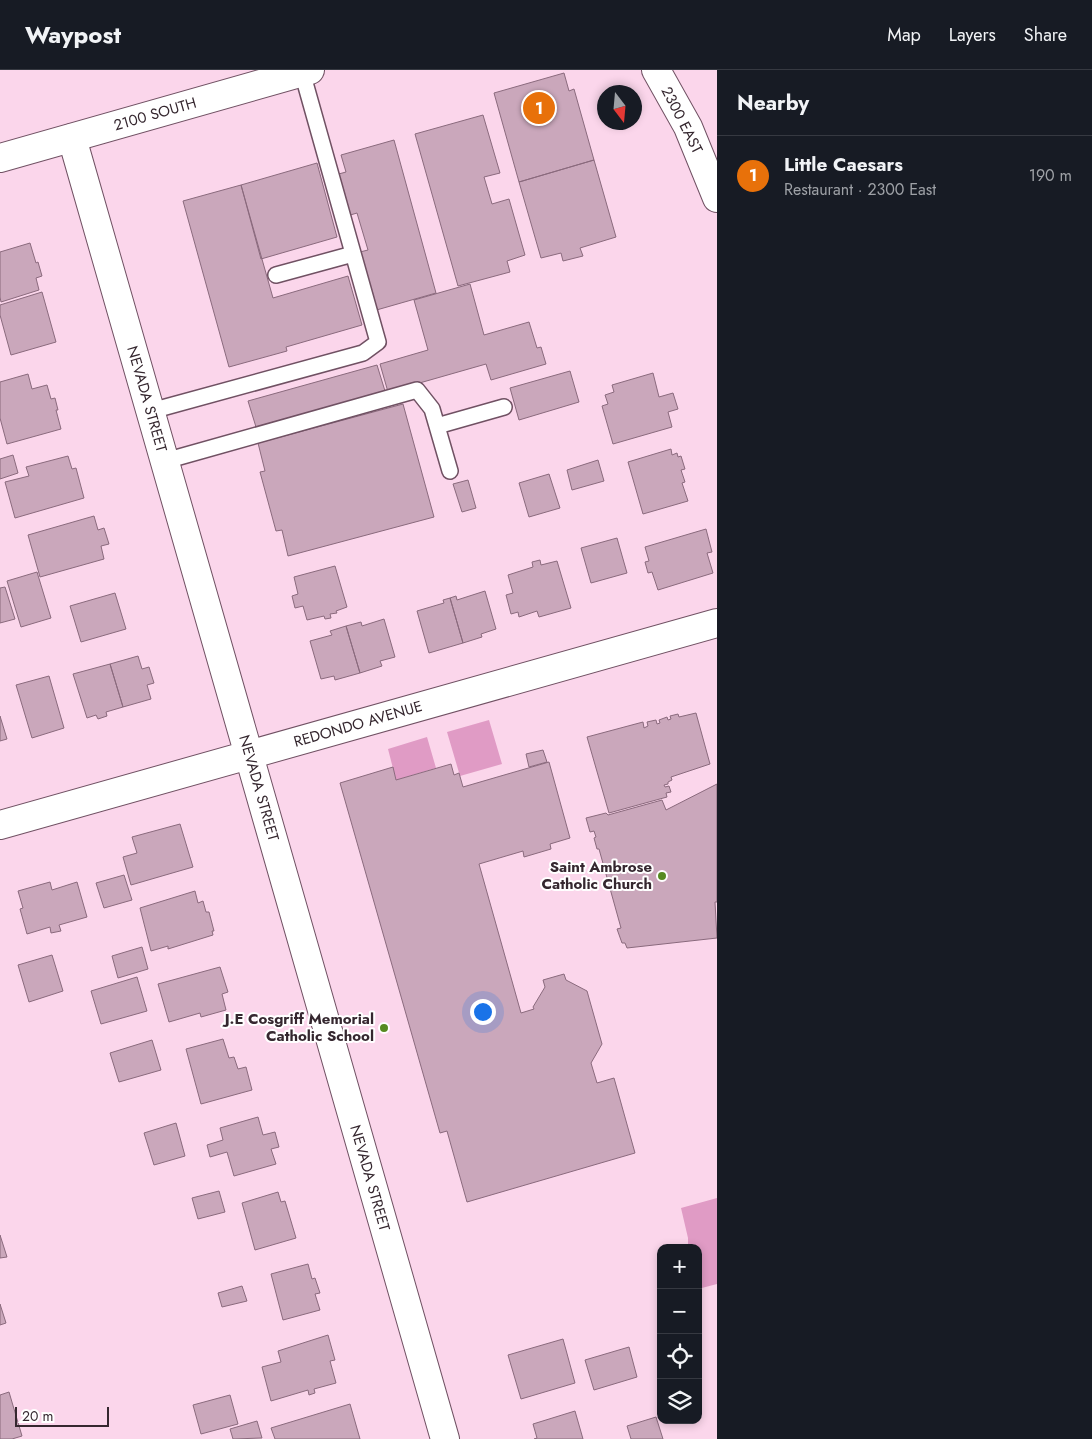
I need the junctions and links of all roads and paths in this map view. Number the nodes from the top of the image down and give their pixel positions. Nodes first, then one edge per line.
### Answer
1 (656, 70) edge
2 (306, 71) edge
3 (72, 138) junction
4 (0, 158) edge
5 (717, 198) edge
6 (353, 254) junction
7 (276, 275) dead end
8 (504, 407) dead end
9 (151, 411) junction
10 (437, 426) junction
11 (165, 461) junction
12 (450, 471) dead end
13 (717, 624) edge
14 (249, 754) junction
15 (0, 825) edge
16 (445, 1439) edge

1 - 5 street, 2300 EAST
2 - 3 street, 2100 SOUTH
2 - 6 lane
3 - 4 street, 2100 SOUTH
3 - 9 street, NEVADA STREET
6 - 7 lane
6 - 9 lane
8 - 10 lane
9 - 11 street, NEVADA STREET
10 - 11 lane
10 - 12 lane
11 - 14 street, NEVADA STREET
13 - 14 street, REDONDO AVENUE
14 - 15 street, REDONDO AVENUE
14 - 16 street, NEVADA STREET

